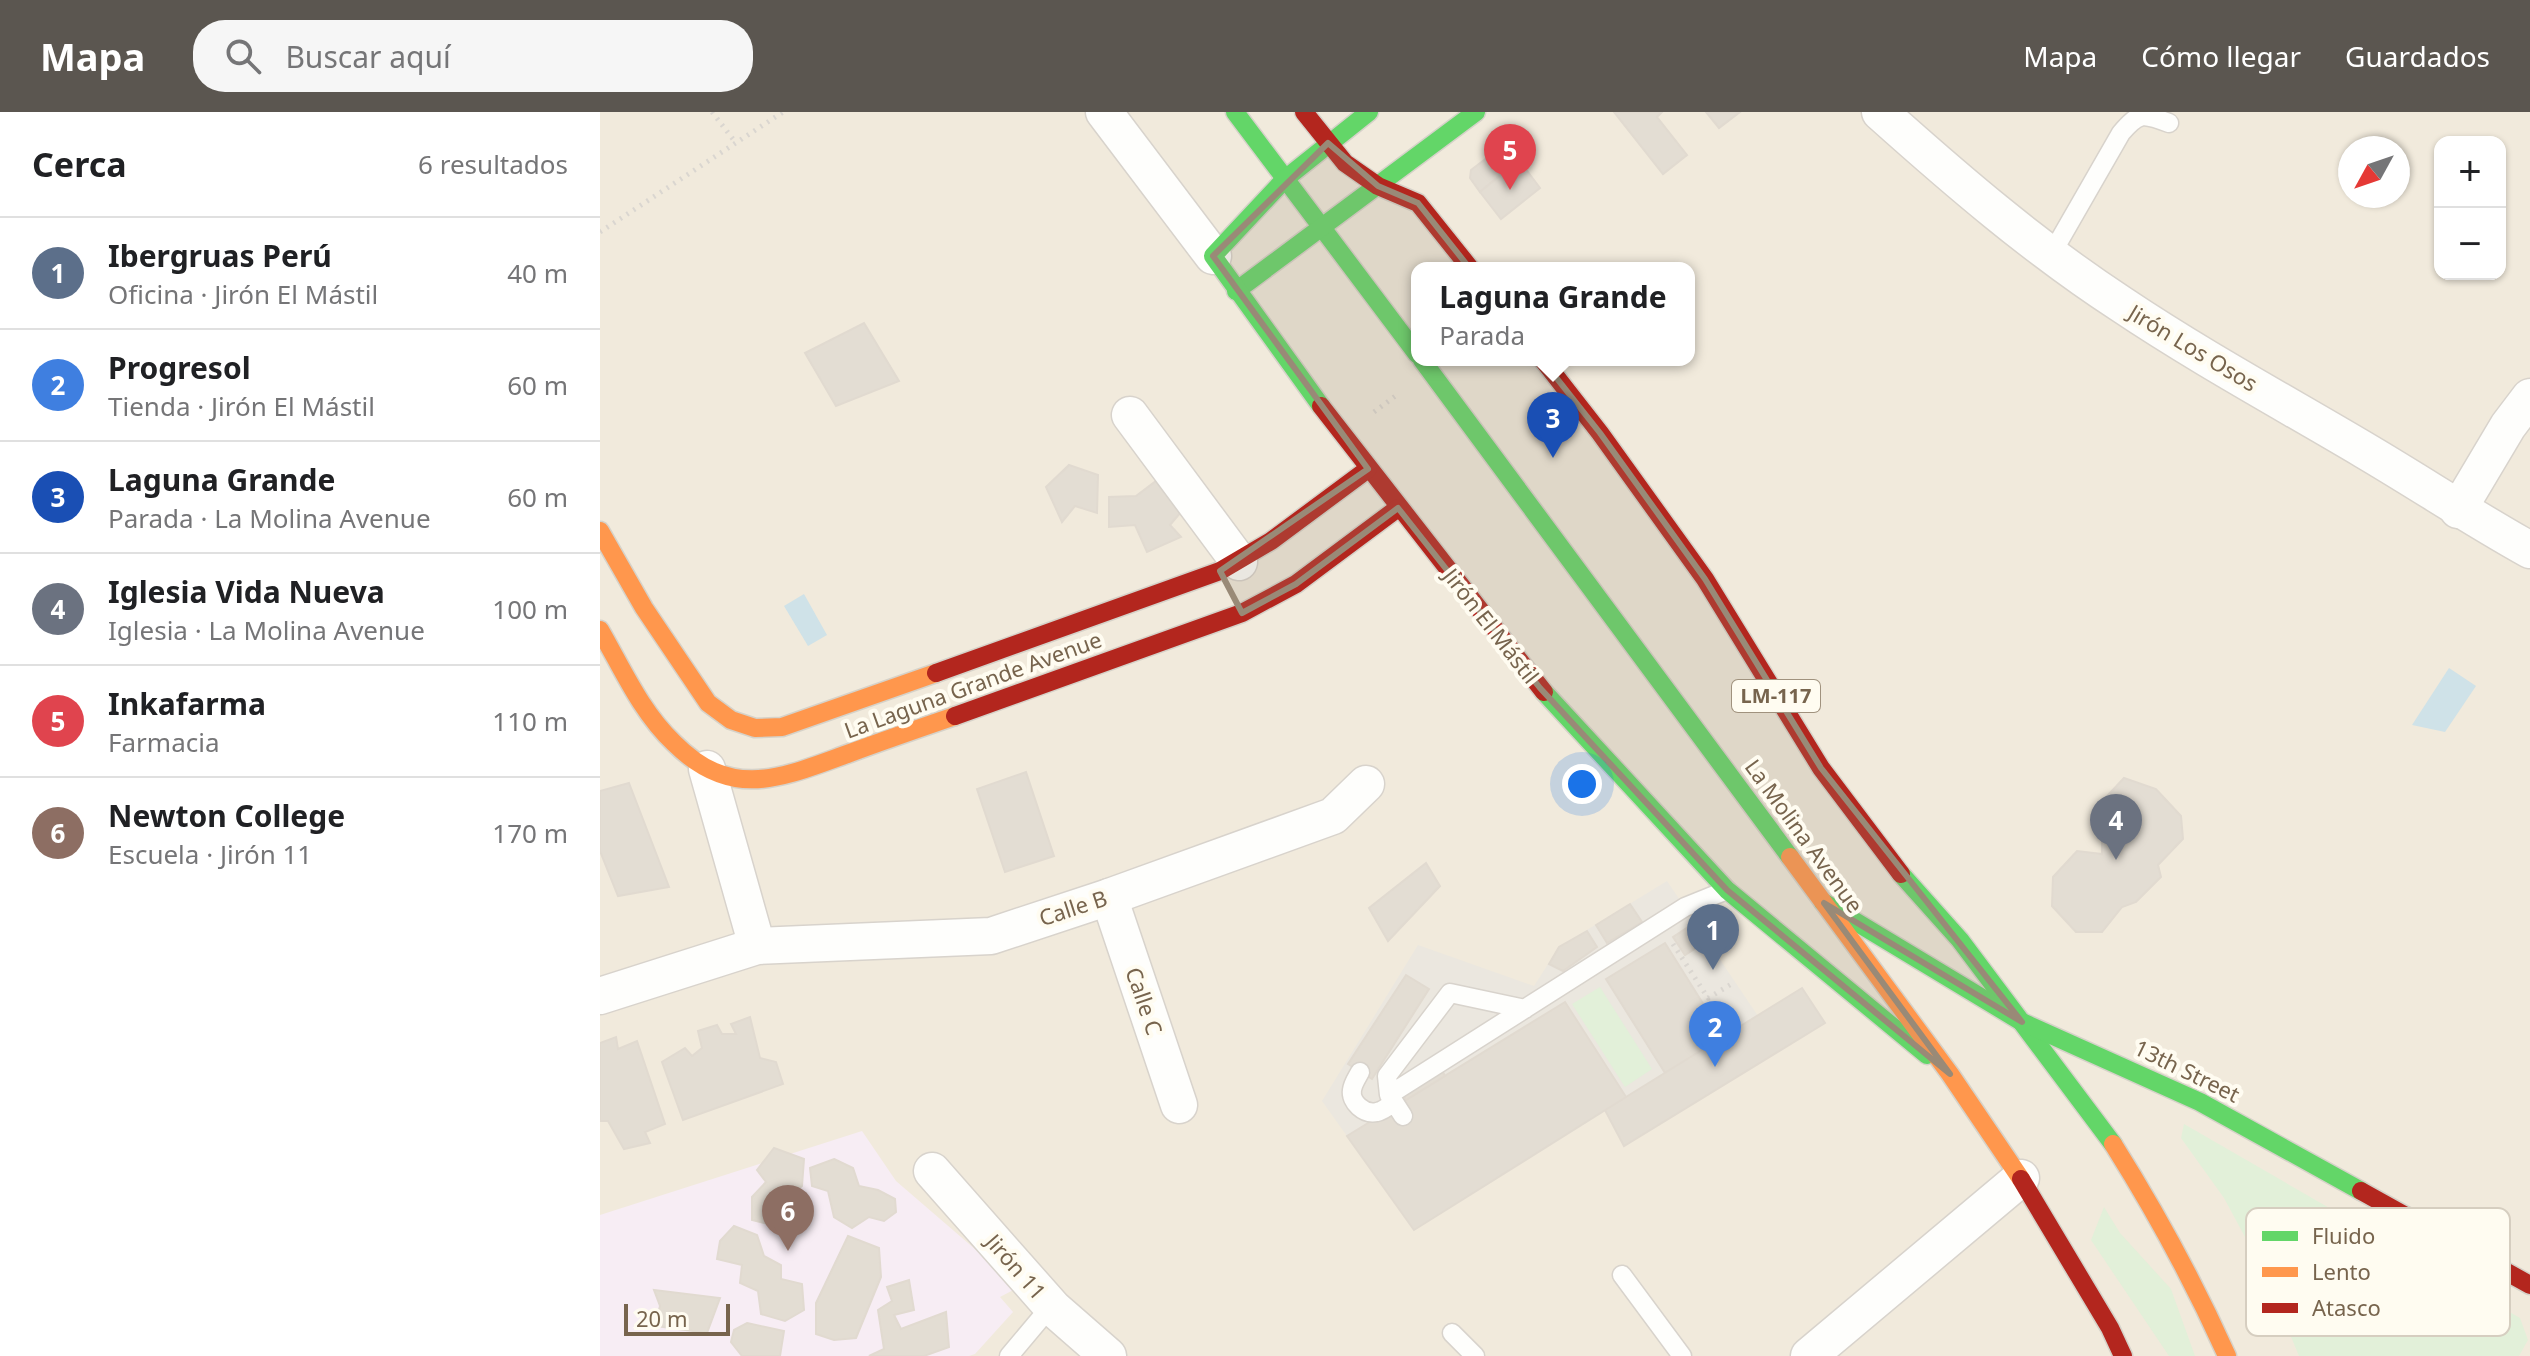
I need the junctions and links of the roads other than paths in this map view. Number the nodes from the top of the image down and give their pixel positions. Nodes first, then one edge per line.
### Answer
1 (1104, 112) edge
2 (1235, 112) edge
3 (1304, 112) edge
4 (1369, 112) edge
5 (1476, 112) edge
6 (1880, 112) edge
7 (2169, 123) dead end
8 (1328, 143) junction
9 (1285, 179) junction
10 (1378, 186) junction
11 (1322, 228) junction
12 (2051, 255) junction
13 (1213, 256) junction
14 (1465, 262) edge
15 (1236, 291) junction
16 (1411, 346) edge
17 (1427, 366) edge
18 (1548, 366) edge
19 (2530, 397) edge
20 (1130, 415) dead end
21 (1368, 469) junction
22 (1398, 508) junction
23 (2458, 510) junction
24 (600, 531) edge
25 (2530, 550) edge
26 (1233, 586) junction
27 (644, 608) junction
28 (609, 627) edge
29 (707, 769) junction
30 (1366, 784) dead end
31 (1727, 890) junction
32 (1109, 897) junction
33 (1823, 902) junction
34 (757, 946) junction
35 (600, 996) edge
36 (1525, 1009) junction
37 (2022, 1022) junction
38 (1360, 1072) dead end
39 (1950, 1074) junction
40 (1179, 1105) dead end
41 (1403, 1116) dead end
42 (932, 1171) dead end
43 (2021, 1178) junction
44 (2391, 1208) edge
45 (2510, 1274) edge
46 (1622, 1275) dead end
47 (2530, 1285) edge
48 (1051, 1306) junction
49 (1452, 1333) dead end
50 (1009, 1356) edge
51 (1108, 1356) edge
52 (1475, 1356) edge
53 (1682, 1356) edge
54 (1809, 1356) edge
55 (2123, 1356) edge
56 (2227, 1356) edge

1 - 13 street, Jirón El Mástil
2 - 9 street
3 - 8 street
4 - 8 street
5 - 10 street
6 - 12 street, Jirón Los Osos
7 - 12 lane
8 - 9 street
8 - 10 street
9 - 11 street
9 - 13 street
10 - 11 street
10 - 14 street
11 - 15 street
11 - 16 street
12 - 23 street, Jirón Los Osos
13 - 15 street, Jirón El Mástil
15 - 21 street, Jirón El Mástil
17 - 33 street, La Molina Avenue
18 - 37 street, LM-117
19 - 23 street
20 - 26 street
21 - 22 street, Jirón El Mástil
21 - 26 street, La Laguna Grande Avenue
22 - 26 street, La Laguna Grande Avenue
22 - 31 street, Jirón El Mástil
23 - 25 street, Jirón Los Osos
24 - 27 street, La Laguna Grande Avenue
26 - 27 street, La Laguna Grande Avenue
26 - 29 street, La Laguna Grande Avenue
27 - 28 street
28 - 29 street, La Laguna Grande Avenue
29 - 34 street
30 - 32 street, Calle B
31 - 36 lane
31 - 39 street, Jirón El Mástil
32 - 34 street, Calle B
32 - 40 street, Calle C
33 - 37 street, 13th Street
33 - 39 street, La Molina Avenue
34 - 35 street, Calle B
36 - 36 lane
37 - 44 street, 13th Street
37 - 56 street, LM-117
38 - 41 lane
39 - 43 street, La Molina Avenue
42 - 48 street, Jirón 11
43 - 54 street
43 - 55 street, La Molina Avenue
45 - 47 street, 13th Street
46 - 53 lane
48 - 50 lane
48 - 51 street, Jirón 11
49 - 52 lane

